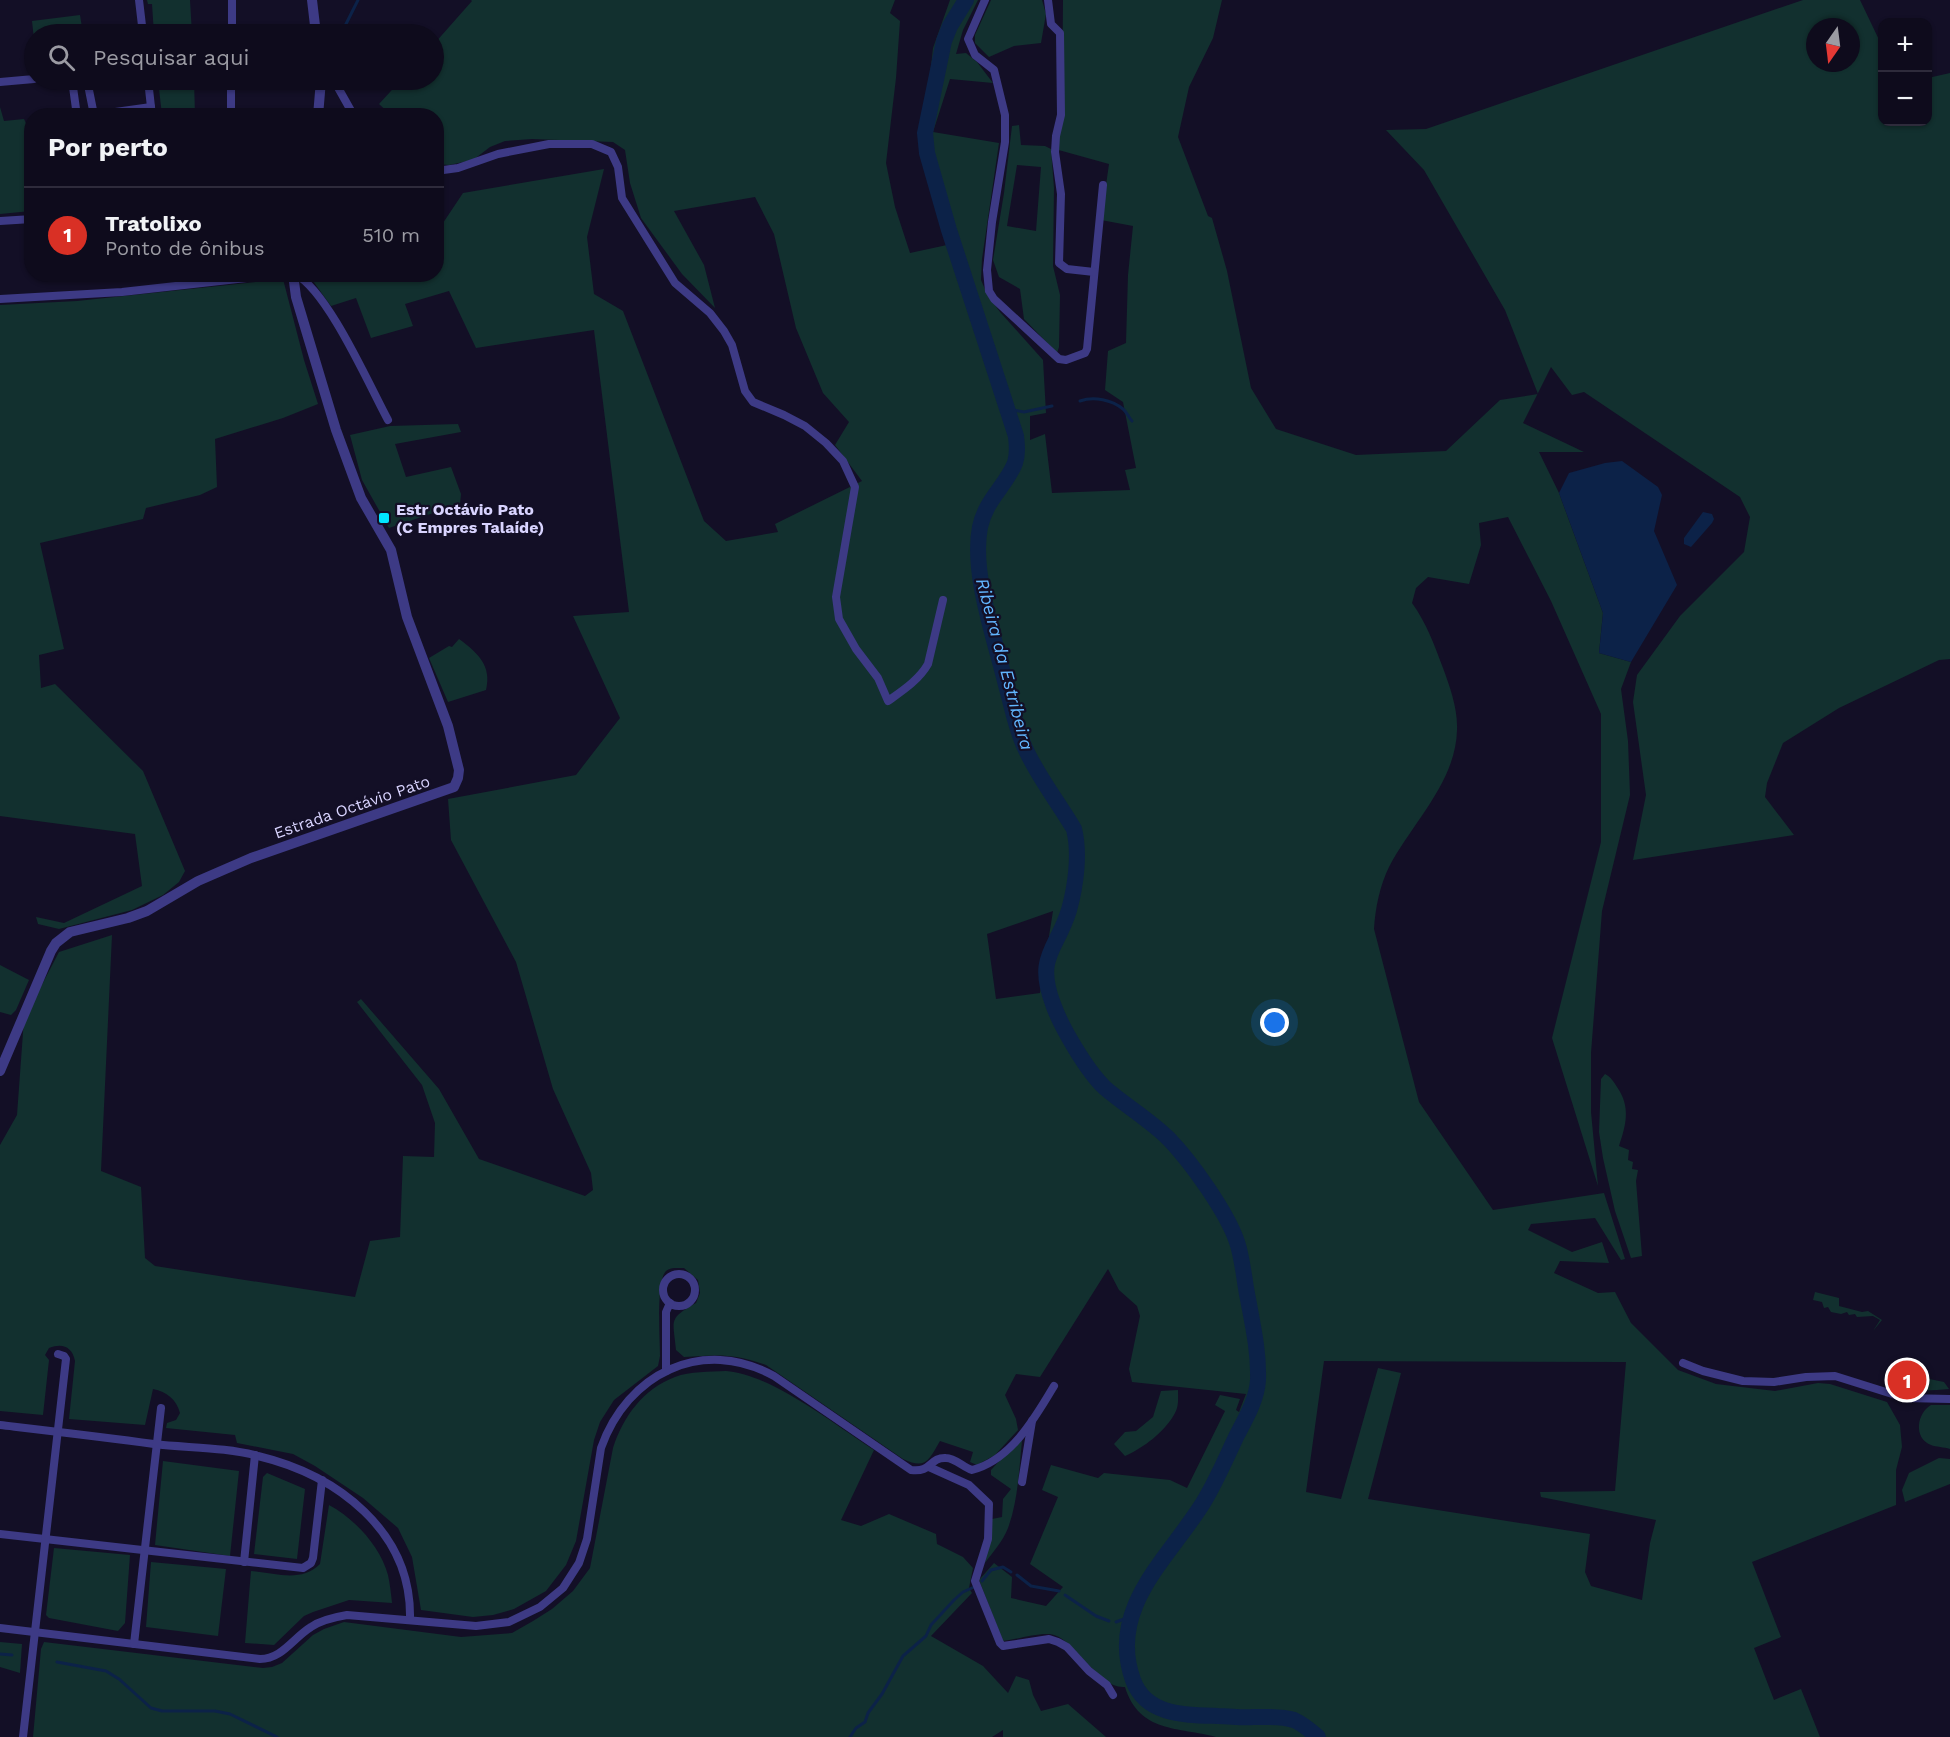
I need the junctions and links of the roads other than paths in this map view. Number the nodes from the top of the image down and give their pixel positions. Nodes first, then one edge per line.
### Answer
1 (139, 0) edge
2 (232, 0) edge
3 (312, 0) edge
4 (985, 0) edge
5 (1048, 0) edge
6 (142, 24) edge
7 (231, 24) edge
8 (315, 24) edge
9 (24, 80) edge
10 (0, 82) edge
11 (73, 90) edge
12 (88, 90) edge
13 (149, 90) edge
14 (231, 90) edge
15 (322, 90) edge
16 (339, 90) edge
17 (76, 108) edge
18 (91, 108) edge
19 (151, 108) edge
20 (231, 108) edge
21 (319, 108) edge
22 (350, 108) edge
23 (444, 170) edge
24 (1103, 185) dead end
25 (24, 220) edge
26 (0, 221) edge
27 (1094, 272) junction
28 (211, 282) edge
29 (295, 282) edge
30 (306, 282) edge
31 (0, 299) edge
32 (388, 420) dead end
33 (943, 600) dead end
34 (0, 1071) edge
35 (670, 1303) dead end
36 (58, 1354) dead end
37 (1683, 1363) dead end
38 (666, 1371) junction
39 (1054, 1386) dead end
40 (1950, 1399) edge
41 (161, 1408) dead end
42 (1032, 1421) junction
43 (0, 1425) edge
44 (58, 1431) junction
45 (156, 1444) junction
46 (255, 1455) junction
47 (929, 1467) junction
48 (322, 1480) junction
49 (1022, 1482) dead end
50 (0, 1534) edge
51 (46, 1539) junction
52 (145, 1550) junction
53 (244, 1562) junction
54 (410, 1619) junction
55 (0, 1628) edge
56 (35, 1632) junction
57 (134, 1644) junction
58 (1113, 1695) dead end
59 (24, 1737) edge

1 - 6 street
2 - 7 street
3 - 8 street
4 - 27 street
5 - 27 street
9 - 10 street
11 - 17 street
12 - 18 street
13 - 19 street
14 - 20 street
15 - 21 street
16 - 22 street
23 - 33 street
24 - 27 street
25 - 26 street
28 - 31 street
29 - 34 street, Estrada Octávio Pato
30 - 32 street
35 - 38 street
36 - 44 street
37 - 40 street
38 - 47 street
38 - 54 street
39 - 42 street
41 - 45 street
42 - 47 street
42 - 49 street
43 - 44 street
44 - 45 street
44 - 51 street
45 - 46 street
45 - 52 street
46 - 48 street
46 - 53 street
47 - 58 street
48 - 53 street
48 - 54 street
50 - 51 street
51 - 52 street
51 - 56 street
52 - 53 street
52 - 57 street
54 - 57 street
55 - 56 street
56 - 57 street
56 - 59 street

